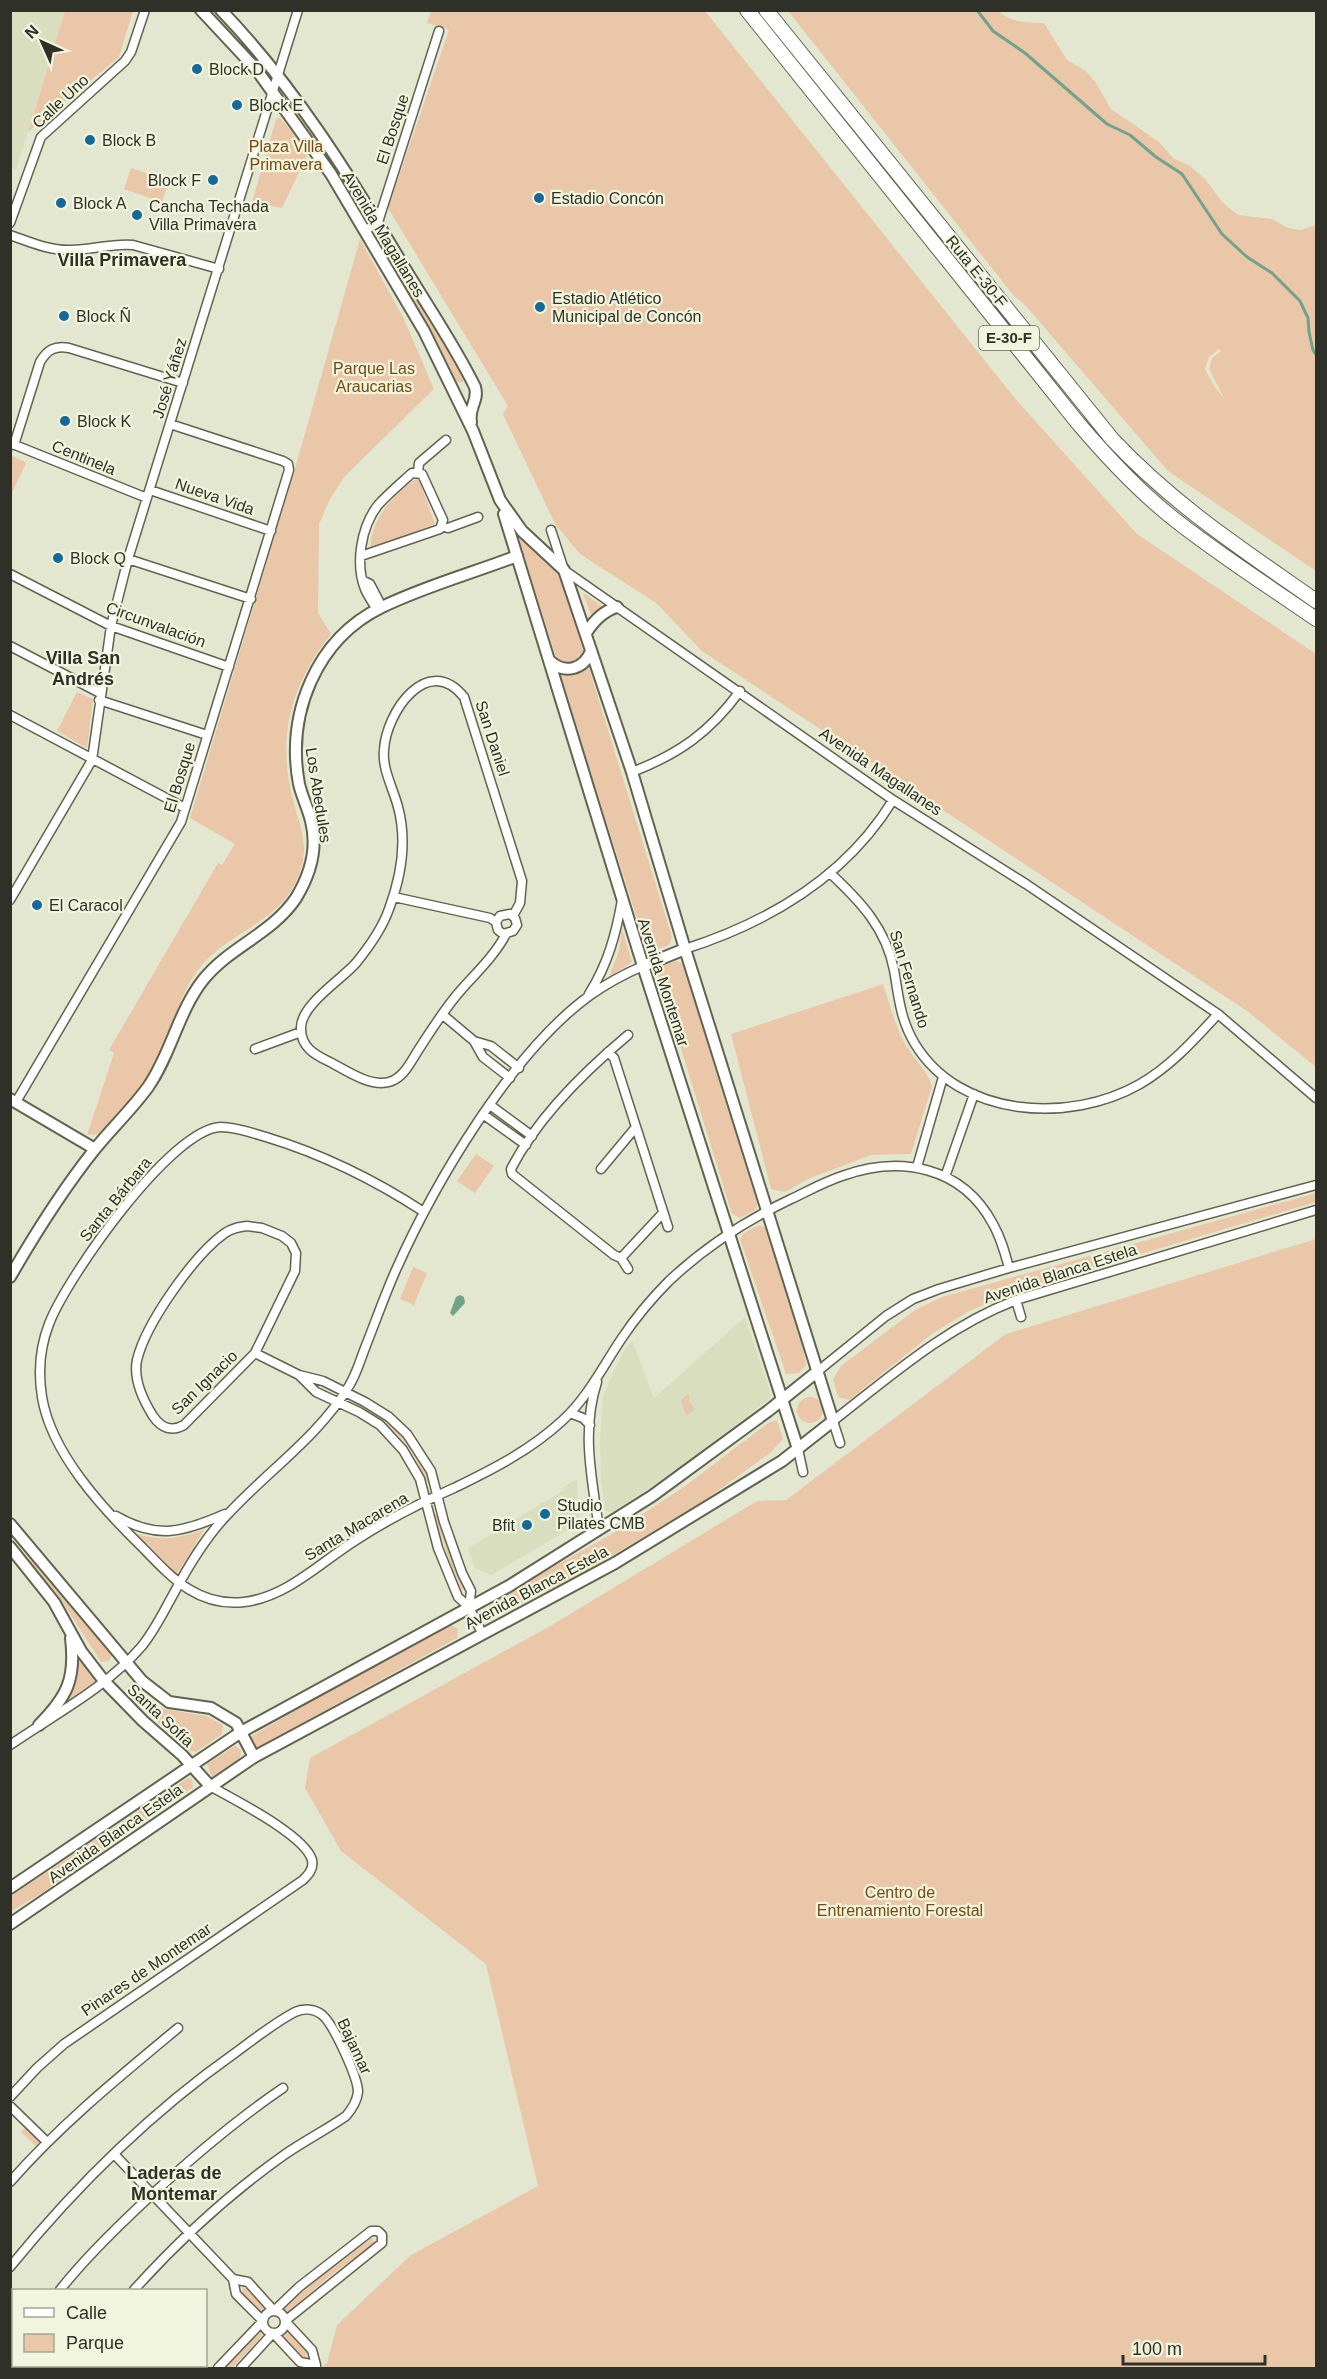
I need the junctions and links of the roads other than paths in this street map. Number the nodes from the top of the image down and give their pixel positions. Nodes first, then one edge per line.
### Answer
1 (145, 10) edge
2 (201, 10) edge
3 (221, 10) edge
4 (298, 10) edge
5 (747, 10) edge
6 (766, 10) edge
7 (439, 31) dead end
8 (279, 76) junction
9 (274, 92) junction
10 (378, 222) junction
11 (10, 223) edge
12 (366, 230) junction
13 (10, 235) edge
14 (219, 269) junction
15 (472, 381) junction
16 (449, 382) junction
17 (183, 383) junction
18 (170, 424) junction
19 (473, 431) junction
20 (446, 440) dead end
21 (12, 444) edge
22 (418, 472) junction
23 (149, 494) junction
24 (500, 500) junction
25 (478, 517) dead end
26 (442, 526) junction
27 (551, 530) dead end
28 (271, 531) junction
29 (361, 556) junction
30 (517, 556) junction
31 (128, 560) junction
32 (564, 570) junction
33 (10, 574) edge
34 (251, 599) junction
35 (1317, 601) edge
36 (379, 608) junction
37 (617, 608) junction
38 (1317, 619) edge
39 (111, 626) junction
40 (586, 633) junction
41 (10, 646) edge
42 (591, 651) junction
43 (550, 661) junction
44 (229, 667) junction
45 (740, 691) junction
46 (100, 697) junction
47 (10, 715) edge
48 (207, 735) junction
49 (92, 760) junction
50 (633, 772) junction
51 (893, 800) junction
52 (185, 808) junction
53 (830, 873) junction
54 (394, 897) junction
55 (622, 899) junction
56 (10, 900) edge
57 (513, 916) junction
58 (496, 921) junction
59 (506, 934) junction
60 (685, 949) junction
61 (643, 966) junction
62 (588, 997) junction
63 (1218, 1014) junction
64 (443, 1015) junction
65 (301, 1032) junction
66 (628, 1035) dead end
67 (474, 1041) junction
68 (255, 1049) dead end
69 (608, 1052) junction
70 (519, 1068) junction
71 (943, 1077) junction
72 (510, 1078) junction
73 (974, 1094) junction
74 (1317, 1098) edge
75 (13, 1101) edge
76 (490, 1105) junction
77 (484, 1114) junction
78 (636, 1127) junction
79 (532, 1136) junction
80 (526, 1145) junction
81 (95, 1149) junction
82 (917, 1167) junction
83 (602, 1169) dead end
84 (945, 1177) junction
85 (1317, 1185) edge
86 (768, 1210) junction
87 (1317, 1210) edge
88 (424, 1212) junction
89 (663, 1213) junction
90 (668, 1227) dead end
91 (729, 1233) junction
92 (621, 1258) junction
93 (1009, 1268) junction
94 (628, 1269) dead end
95 (10, 1277) edge
96 (1016, 1300) junction
97 (1021, 1317) dead end
98 (255, 1353) junction
99 (818, 1371) junction
100 (299, 1376) junction
101 (599, 1376) junction
102 (345, 1392) junction
103 (783, 1398) junction
104 (338, 1403) junction
105 (570, 1413) junction
106 (833, 1421) junction
107 (590, 1425) junction
108 (840, 1443) dead end
109 (798, 1449) junction
110 (803, 1472) dead end
111 (438, 1495) junction
112 (426, 1501) junction
113 (110, 1513) junction
114 (229, 1513) junction
115 (599, 1529) junction
116 (13, 1532) edge
117 (27, 1544) junction
118 (12, 1552) edge
119 (179, 1583) junction
120 (470, 1607) junction
121 (70, 1632) junction
122 (482, 1633) junction
123 (126, 1664) junction
124 (104, 1681) junction
125 (39, 1725) junction
126 (241, 1732) junction
127 (10, 1745) edge
128 (254, 1757) junction
129 (191, 1766) junction
130 (210, 1786) junction
131 (307, 1876) joint
132 (10, 1888) edge
133 (10, 1924) edge
134 (178, 2028) dead end
135 (282, 2088) dead end
136 (10, 2097) edge
137 (10, 2106) edge
138 (47, 2142) junction
139 (114, 2154) junction
140 (10, 2182) edge
141 (152, 2194) junction
142 (189, 2233) junction
143 (10, 2267) edge
144 (233, 2279) junction
145 (61, 2289) edge
146 (135, 2289) edge
147 (274, 2311) junction
148 (263, 2321) junction
149 (285, 2321) junction
150 (273, 2333) junction
151 (218, 2368) edge
152 (241, 2368) edge

1 - 11 street, Calle Uno
2 - 9 main road, Avenida Magallanes
3 - 8 main road, Avenida Magallanes
4 - 8 street, José Yáñez
5 - 38 highway, Ruta E-30-F / E-30-F
6 - 35 highway, Ruta E-30-F / E-30-F
7 - 10 street, El Bosque
8 - 9 street, José Yáñez
8 - 10 main road, Avenida Magallanes
9 - 12 main road, Avenida Magallanes
9 - 14 street, José Yáñez
10 - 12 street
10 - 15 main road, Avenida Magallanes
12 - 16 main road, Avenida Magallanes
13 - 14 street
14 - 17 street, José Yáñez
15 - 16 main road
15 - 19 main road, Avenida Magallanes
16 - 19 main road, Avenida Magallanes
17 - 18 street, José Yáñez
17 - 21 street
18 - 23 street, José Yáñez
18 - 28 street, El Bosque
19 - 24 main road, Avenida Magallanes
20 - 22 street
21 - 23 street, Centinela
22 - 26 street
22 - 29 street
23 - 28 street, Nueva Vida
23 - 31 street, José Yáñez
24 - 30 main road, Avenida Montemar
24 - 32 main road, Avenida Magallanes
25 - 26 street
26 - 29 street
27 - 32 street
28 - 34 street, El Bosque
29 - 36 street
30 - 36 main road, Los Abedules
30 - 43 main road, Avenida Montemar
31 - 34 street
31 - 39 street, José Yáñez
32 - 37 street, Avenida Magallanes
32 - 40 main road, Avenida Montemar
33 - 39 street, Circunvalación
34 - 44 street, El Bosque
36 - 81 main road, Los Abedules
37 - 40 main road
37 - 45 street, Avenida Magallanes
39 - 44 street, Circunvalación
39 - 46 street, José Yáñez
40 - 42 main road, Avenida Montemar
41 - 46 street
42 - 43 main road
42 - 50 main road, Avenida Montemar
43 - 55 main road, Avenida Montemar
44 - 48 street, El Bosque
45 - 50 street
45 - 51 street, Avenida Magallanes
46 - 48 street
46 - 49 street, José Yáñez
47 - 49 street
48 - 52 street, El Bosque
49 - 52 street
49 - 56 street
50 - 60 main road, Avenida Montemar
51 - 53 street
51 - 63 street, Avenida Magallanes
52 - 75 street, El Bosque
53 - 60 street
53 - 71 street, San Fernando
54 - 57 street, San Daniel
54 - 58 street
54 - 65 street, San Daniel
55 - 61 main road, Avenida Montemar
55 - 62 street
57 - 58 street
57 - 59 street, San Daniel
58 - 59 street
59 - 64 street, San Daniel
60 - 61 main road
60 - 86 main road, Avenida Montemar
61 - 62 street
61 - 91 main road, Avenida Montemar
62 - 70 street
63 - 73 street, San Fernando
63 - 74 street, Avenida Magallanes
64 - 65 street, San Daniel
64 - 67 street
65 - 68 street
66 - 69 street
67 - 70 street
67 - 72 street
69 - 78 street
69 - 79 street
70 - 72 street
71 - 73 street, San Fernando
71 - 82 street
72 - 76 street
73 - 84 street
75 - 81 main road
76 - 77 street
76 - 79 street
77 - 80 street
77 - 88 street
78 - 83 street
78 - 89 street
79 - 80 street
80 - 92 street
81 - 95 main road, Los Abedules
82 - 84 street, Santa Macarena
82 - 86 street, Santa Macarena
84 - 93 street, Santa Macarena
85 - 93 street, Avenida Blanca Estela
86 - 91 street, Santa Macarena
86 - 99 main road, Avenida Montemar
87 - 96 street, Avenida Blanca Estela
88 - 102 street
88 - 113 street, Santa Bárbara
89 - 90 street
89 - 92 street
91 - 101 street, Santa Macarena
91 - 103 main road, Avenida Montemar
92 - 94 street
93 - 99 street, Avenida Blanca Estela
96 - 97 street
96 - 106 street, Avenida Blanca Estela
98 - 98 street, San Ignacio
98 - 100 street, San Ignacio
99 - 103 main road, Avenida Blanca Estela
99 - 106 main road, Avenida Montemar
100 - 102 street, San Ignacio
100 - 104 street, San Ignacio
101 - 105 street, Santa Macarena
101 - 107 street, Santa Macarena
102 - 104 street
102 - 111 street, San Ignacio
103 - 109 main road, Avenida Montemar
103 - 115 main road, Avenida Blanca Estela
104 - 112 street, San Ignacio
104 - 114 street
105 - 107 street
105 - 111 street, Santa Macarena
106 - 108 street, Avenida Montemar
106 - 109 main road, Avenida Blanca Estela
107 - 115 street, Santa Macarena
109 - 110 street, Avenida Montemar
109 - 122 main road, Avenida Blanca Estela
111 - 112 street, Santa Macarena
111 - 120 street, San Ignacio
112 - 119 street, Santa Macarena
112 - 120 street, San Ignacio
113 - 114 street, Santa Bárbara
113 - 119 street, Santa Bárbara
114 - 119 street
115 - 120 main road, Avenida Blanca Estela
116 - 117 main road, Santa Sofía
117 - 118 street
117 - 123 main road, Santa Sofía
118 - 121 main road, Santa Sofía
119 - 123 street
120 - 122 street, San Ignacio
120 - 126 main road, Avenida Blanca Estela
121 - 124 main road, Santa Sofía
121 - 125 main road
122 - 128 main road, Avenida Blanca Estela
123 - 124 street
123 - 126 main road, Santa Sofía
124 - 125 street
124 - 129 main road, Santa Sofía
125 - 127 street
126 - 128 main road, Santa Sofía
126 - 129 main road, Avenida Blanca Estela
128 - 130 main road, Avenida Blanca Estela
129 - 130 main road, Santa Sofía
129 - 132 main road, Avenida Blanca Estela
130 - 131 street, Santa Sofía
130 - 133 main road, Avenida Blanca Estela
131 - 136 street, Pinares de Montemar
134 - 138 street
135 - 141 street
137 - 138 street
138 - 140 street
139 - 141 street
139 - 142 street, Bajamar
139 - 143 street, Bajamar
141 - 142 street
141 - 145 street
142 - 144 street
142 - 146 street, Bajamar
144 - 147 street
144 - 148 street
147 - 148 street
147 - 149 street
147 - 149 street
148 - 150 street
148 - 151 street
149 - 150 street
149 - 150 street
150 - 152 street

